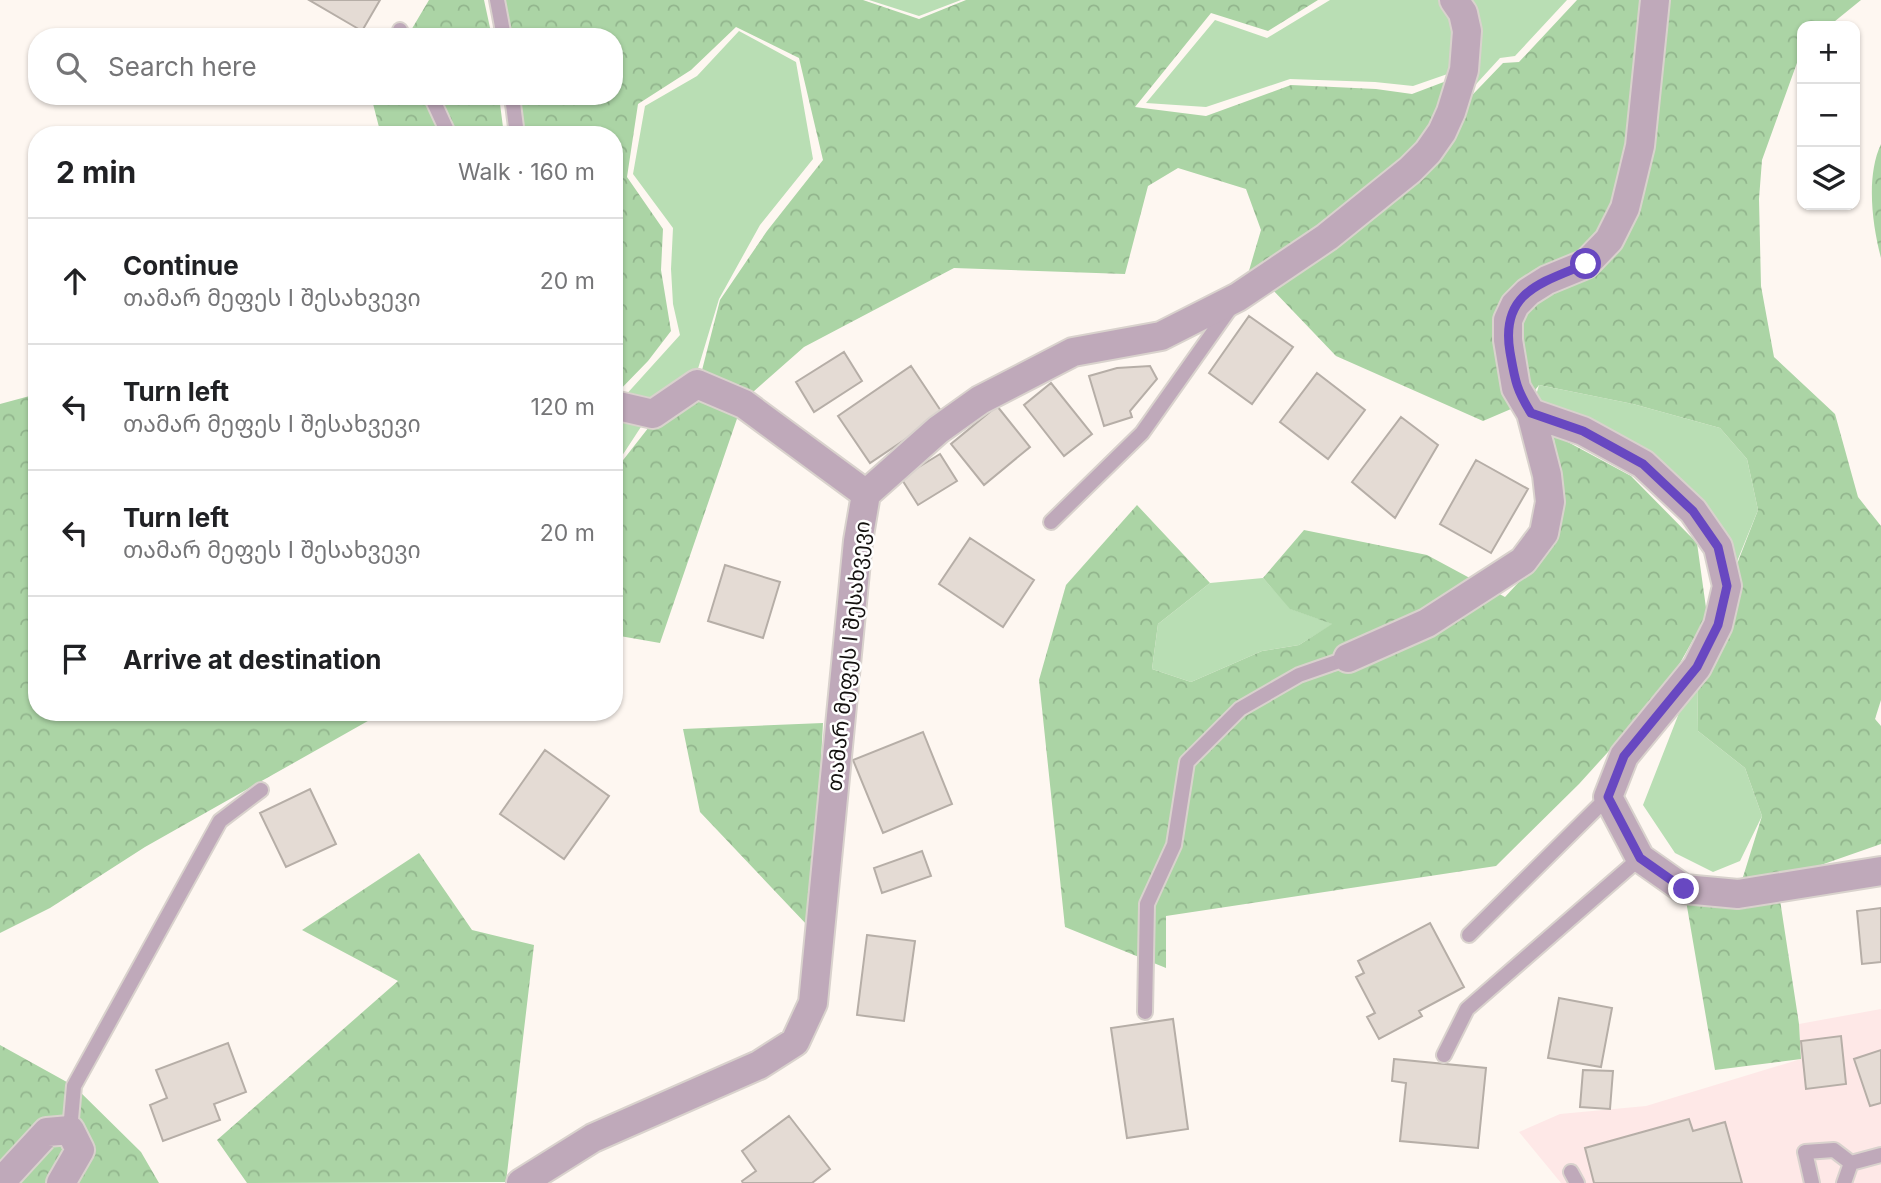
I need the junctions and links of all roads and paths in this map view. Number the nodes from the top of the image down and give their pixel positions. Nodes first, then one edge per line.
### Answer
1 (497, 0) edge
2 (1454, 0) edge
3 (1655, 0) edge
4 (502, 28) edge
5 (435, 105) edge
6 (513, 105) edge
7 (445, 126) edge
8 (516, 126) edge
9 (1238, 297) junction
10 (623, 407) edge
11 (1531, 413) junction
12 (866, 494) junction
13 (1051, 522) dead end
14 (1348, 657) joint
15 (261, 790) dead end
16 (1608, 797) junction
17 (1640, 858) junction
18 (1881, 871) edge
19 (1469, 935) dead end
20 (1144, 1012) dead end
21 (1444, 1055) dead end
22 (70, 1130) junction
23 (1881, 1155) edge
24 (1851, 1163) junction
25 (0, 1183) edge
26 (61, 1183) edge
27 (521, 1183) edge
28 (1812, 1183) edge
29 (1844, 1183) edge

1 - 4 lane
2 - 9 street, თამარ მეფეს I შესახვევი
3 - 11 street
5 - 7 lane
6 - 8 lane
9 - 12 street, თამარ მეფეს I შესახვევი
9 - 13 lane
10 - 12 street
11 - 14 street
11 - 16 street
12 - 27 street, თამარ მეფეს I შესახვევი
14 - 20 lane
15 - 22 lane
16 - 17 street
16 - 19 lane
17 - 18 street
17 - 21 lane
22 - 25 street
22 - 26 street
23 - 24 lane
24 - 28 lane
24 - 29 lane

